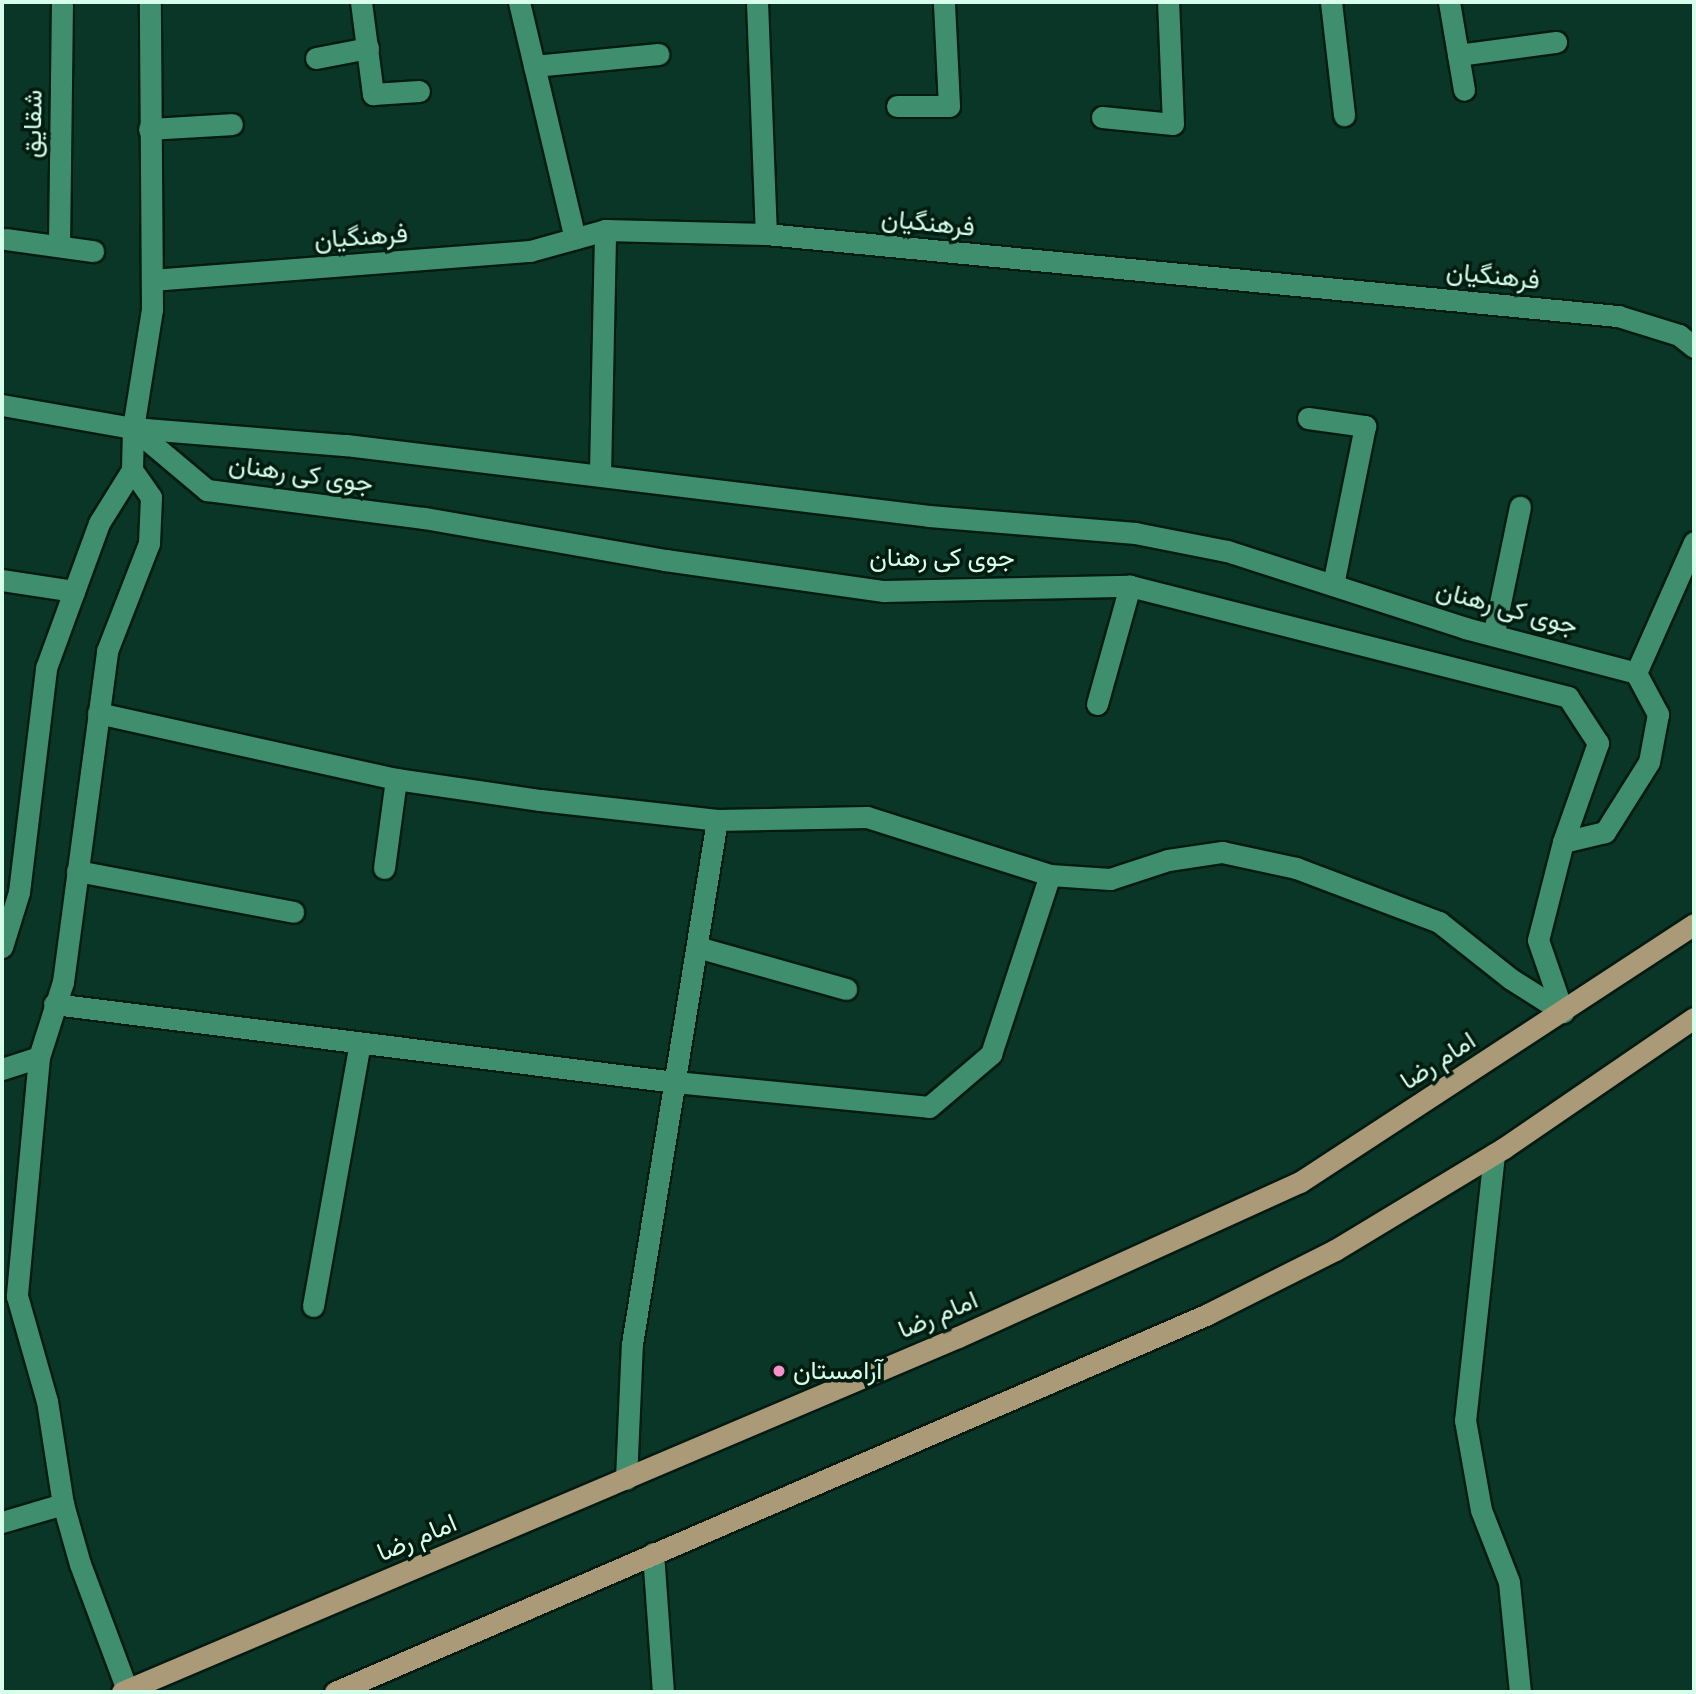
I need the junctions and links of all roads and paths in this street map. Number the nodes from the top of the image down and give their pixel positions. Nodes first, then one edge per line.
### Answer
1 (62, 2) edge
2 (150, 2) edge
3 (361, 2) edge
4 (519, 2) edge
5 (757, 2) edge
6 (944, 2) edge
7 (1168, 2) edge
8 (1331, 2) edge
9 (1449, 2) edge
10 (1556, 42) dead end
11 (368, 48) junction
12 (658, 54) dead end
13 (1458, 55) junction
14 (316, 58) dead end
15 (534, 66) junction
16 (1464, 90) dead end
17 (419, 91) dead end
18 (897, 106) dead end
19 (1344, 114) dead end
20 (1102, 117) dead end
21 (232, 124) dead end
22 (149, 129) junction
23 (605, 230) junction
24 (766, 234) junction
25 (575, 238) junction
26 (6, 239) dead end
27 (59, 246) junction
28 (93, 251) dead end
29 (152, 280) junction
30 (1694, 348) edge
31 (2, 405) edge
32 (1308, 418) dead end
33 (133, 428) junction
34 (132, 470) junction
35 (600, 474) junction
36 (1520, 507) dead end
37 (1694, 542) edge
38 (1691, 564) edge
39 (2, 580) edge
40 (1333, 585) junction
41 (1130, 586) junction
42 (74, 591) junction
43 (1494, 632) junction
44 (1636, 673) junction
45 (1097, 704) dead end
46 (98, 713) junction
47 (396, 779) junction
48 (718, 820) junction
49 (1563, 842) junction
50 (384, 868) dead end
51 (77, 871) junction
52 (1050, 875) junction
53 (293, 912) dead end
54 (1694, 924) edge
55 (2, 947) edge
56 (697, 947) junction
57 (846, 989) dead end
58 (54, 1004) junction
59 (1563, 1012) junction
60 (1694, 1018) edge
61 (360, 1042) junction
62 (39, 1057) junction
63 (2, 1069) edge
64 (676, 1082) junction
65 (1494, 1154) junction
66 (9, 1298) edge
67 (313, 1306) dead end
68 (626, 1479) junction
69 (63, 1504) junction
70 (2, 1521) edge
71 (653, 1553) junction
72 (124, 1691) edge
73 (335, 1692) edge
74 (663, 1692) edge
75 (1520, 1692) edge

1 - 27 street, شقایق
2 - 22 street
3 - 11 street
4 - 15 street
5 - 24 street
6 - 18 street
7 - 20 street
8 - 19 street
9 - 13 street
10 - 13 street
11 - 14 street
11 - 17 street
12 - 15 street
13 - 16 street
15 - 25 street
21 - 22 street
22 - 29 street
23 - 24 street, فرهنگیان
23 - 25 street, فرهنگیان
23 - 35 street
24 - 30 street, فرهنگیان
25 - 29 street, فرهنگیان
26 - 27 street
27 - 28 street
29 - 33 street
31 - 33 street
32 - 40 street
33 - 34 street
33 - 35 street, جوی کی رهنان
33 - 41 street, جوی کی رهنان
34 - 42 street
34 - 46 street
35 - 40 street, جوی کی رهنان
36 - 43 street
37 - 38 street
38 - 44 street
39 - 42 street
40 - 43 street, جوی کی رهنان
41 - 45 street
41 - 49 street, جوی کی رهنان
42 - 55 street
43 - 44 street, جوی کی رهنان
44 - 49 street
46 - 47 street
46 - 51 street
47 - 48 street
47 - 50 street
48 - 52 street
48 - 56 street
49 - 59 street
51 - 53 street
51 - 58 street
52 - 59 street
52 - 64 street
54 - 59 main road, امام رضا
56 - 57 street
56 - 64 street
58 - 61 street
58 - 62 street
59 - 68 main road, امام رضا
60 - 65 main road
61 - 64 street
61 - 67 street
62 - 63 street
62 - 66 street
64 - 68 street
65 - 71 main road
65 - 75 street
66 - 69 street
68 - 72 main road, امام رضا
69 - 70 street
69 - 72 street
71 - 73 main road
71 - 74 street

